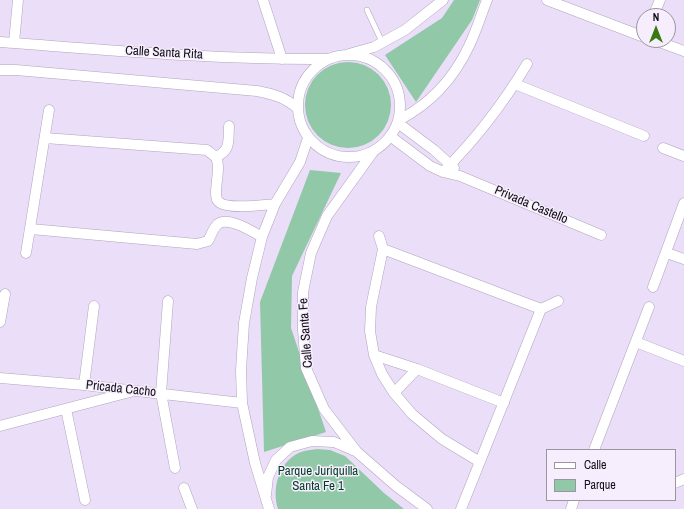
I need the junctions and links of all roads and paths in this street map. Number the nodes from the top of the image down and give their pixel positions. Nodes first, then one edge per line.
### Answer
1 (18, 0) edge
2 (263, 0) edge
3 (443, 0) edge
4 (486, 0) edge
5 (547, 0) edge
6 (562, 3) edge
7 (368, 10) dead end
8 (636, 33) edge
9 (0, 42) edge
10 (382, 42) junction
11 (14, 43) junction
12 (343, 55) junction
13 (282, 59) junction
14 (328, 59) junction
15 (527, 64) dead end
16 (0, 70) edge
17 (515, 84) junction
18 (297, 108) junction
19 (49, 110) dead end
20 (398, 121) junction
21 (229, 126) dead end
22 (390, 136) junction
23 (644, 136) dead end
24 (45, 138) junction
25 (308, 138) junction
26 (663, 148) dead end
27 (373, 152) junction
28 (684, 156) edge
29 (216, 157) junction
30 (451, 164) junction
31 (443, 172) junction
32 (460, 176) junction
33 (684, 203) edge
34 (275, 204) junction
35 (244, 206) junction
36 (241, 225) junction
37 (31, 229) junction
38 (601, 235) dead end
39 (379, 236) dead end
40 (262, 237) junction
41 (383, 249) junction
42 (26, 253) dead end
43 (667, 253) junction
44 (684, 260) edge
45 (653, 287) dead end
46 (5, 294) dead end
47 (558, 300) dead end
48 (168, 301) dead end
49 (94, 306) dead end
50 (649, 307) dead end
51 (541, 309) junction
52 (0, 322) edge
53 (636, 342) junction
54 (374, 354) junction
55 (684, 361) edge
56 (417, 369) junction
57 (0, 378) edge
58 (84, 385) junction
59 (136, 390) junction
60 (161, 394) junction
61 (394, 394) junction
62 (242, 403) junction
63 (504, 403) junction
64 (66, 409) junction
65 (0, 426) edge
66 (594, 449) edge
67 (356, 452) junction
68 (480, 462) junction
69 (175, 468) dead end
70 (184, 488) dead end
71 (85, 500) dead end
72 (267, 505) edge
73 (192, 509) edge
74 (427, 509) edge
75 (461, 509) edge

1 - 11 street
2 - 13 street
3 - 10 street
4 - 20 street
5 - 6 street
6 - 8 street
7 - 10 lane
9 - 11 street, Calle Santa Rita
10 - 12 street
11 - 13 street, Calle Santa Rita
12 - 14 street
12 - 20 street
13 - 14 street, Calle Santa Rita
14 - 18 street
15 - 17 street
16 - 18 street
17 - 23 street
17 - 30 street
18 - 25 street
19 - 24 street
20 - 22 street
20 - 30 street
21 - 29 street
22 - 27 street
22 - 31 street, Privada Castello
24 - 29 street
24 - 37 street
25 - 27 street
25 - 34 street
26 - 28 street
27 - 67 street, Calle Santa Fe
29 - 35 street
30 - 31 street
30 - 32 street
31 - 32 street, Privada Castello
32 - 38 street, Privada Castello
33 - 43 street
34 - 35 street
34 - 40 street
35 - 36 street
36 - 37 street
36 - 40 street
37 - 42 street
39 - 41 street
40 - 62 street
41 - 51 street
41 - 54 street
43 - 44 street
43 - 45 street
46 - 52 street
47 - 51 street
48 - 60 street
49 - 58 street
50 - 53 street
51 - 63 street
53 - 55 street
53 - 66 street
54 - 56 street
54 - 61 street
56 - 61 street
56 - 63 street
57 - 58 street, Pricada Cacho
58 - 59 street, Pricada Cacho
59 - 60 street, Pricada Cacho
59 - 64 street
60 - 62 street, Pricada Cacho
60 - 69 street
61 - 68 street
62 - 72 street
63 - 68 street
64 - 65 street
64 - 71 street
67 - 72 street
67 - 74 street, Calle Santa Fe
68 - 75 street
70 - 73 street

